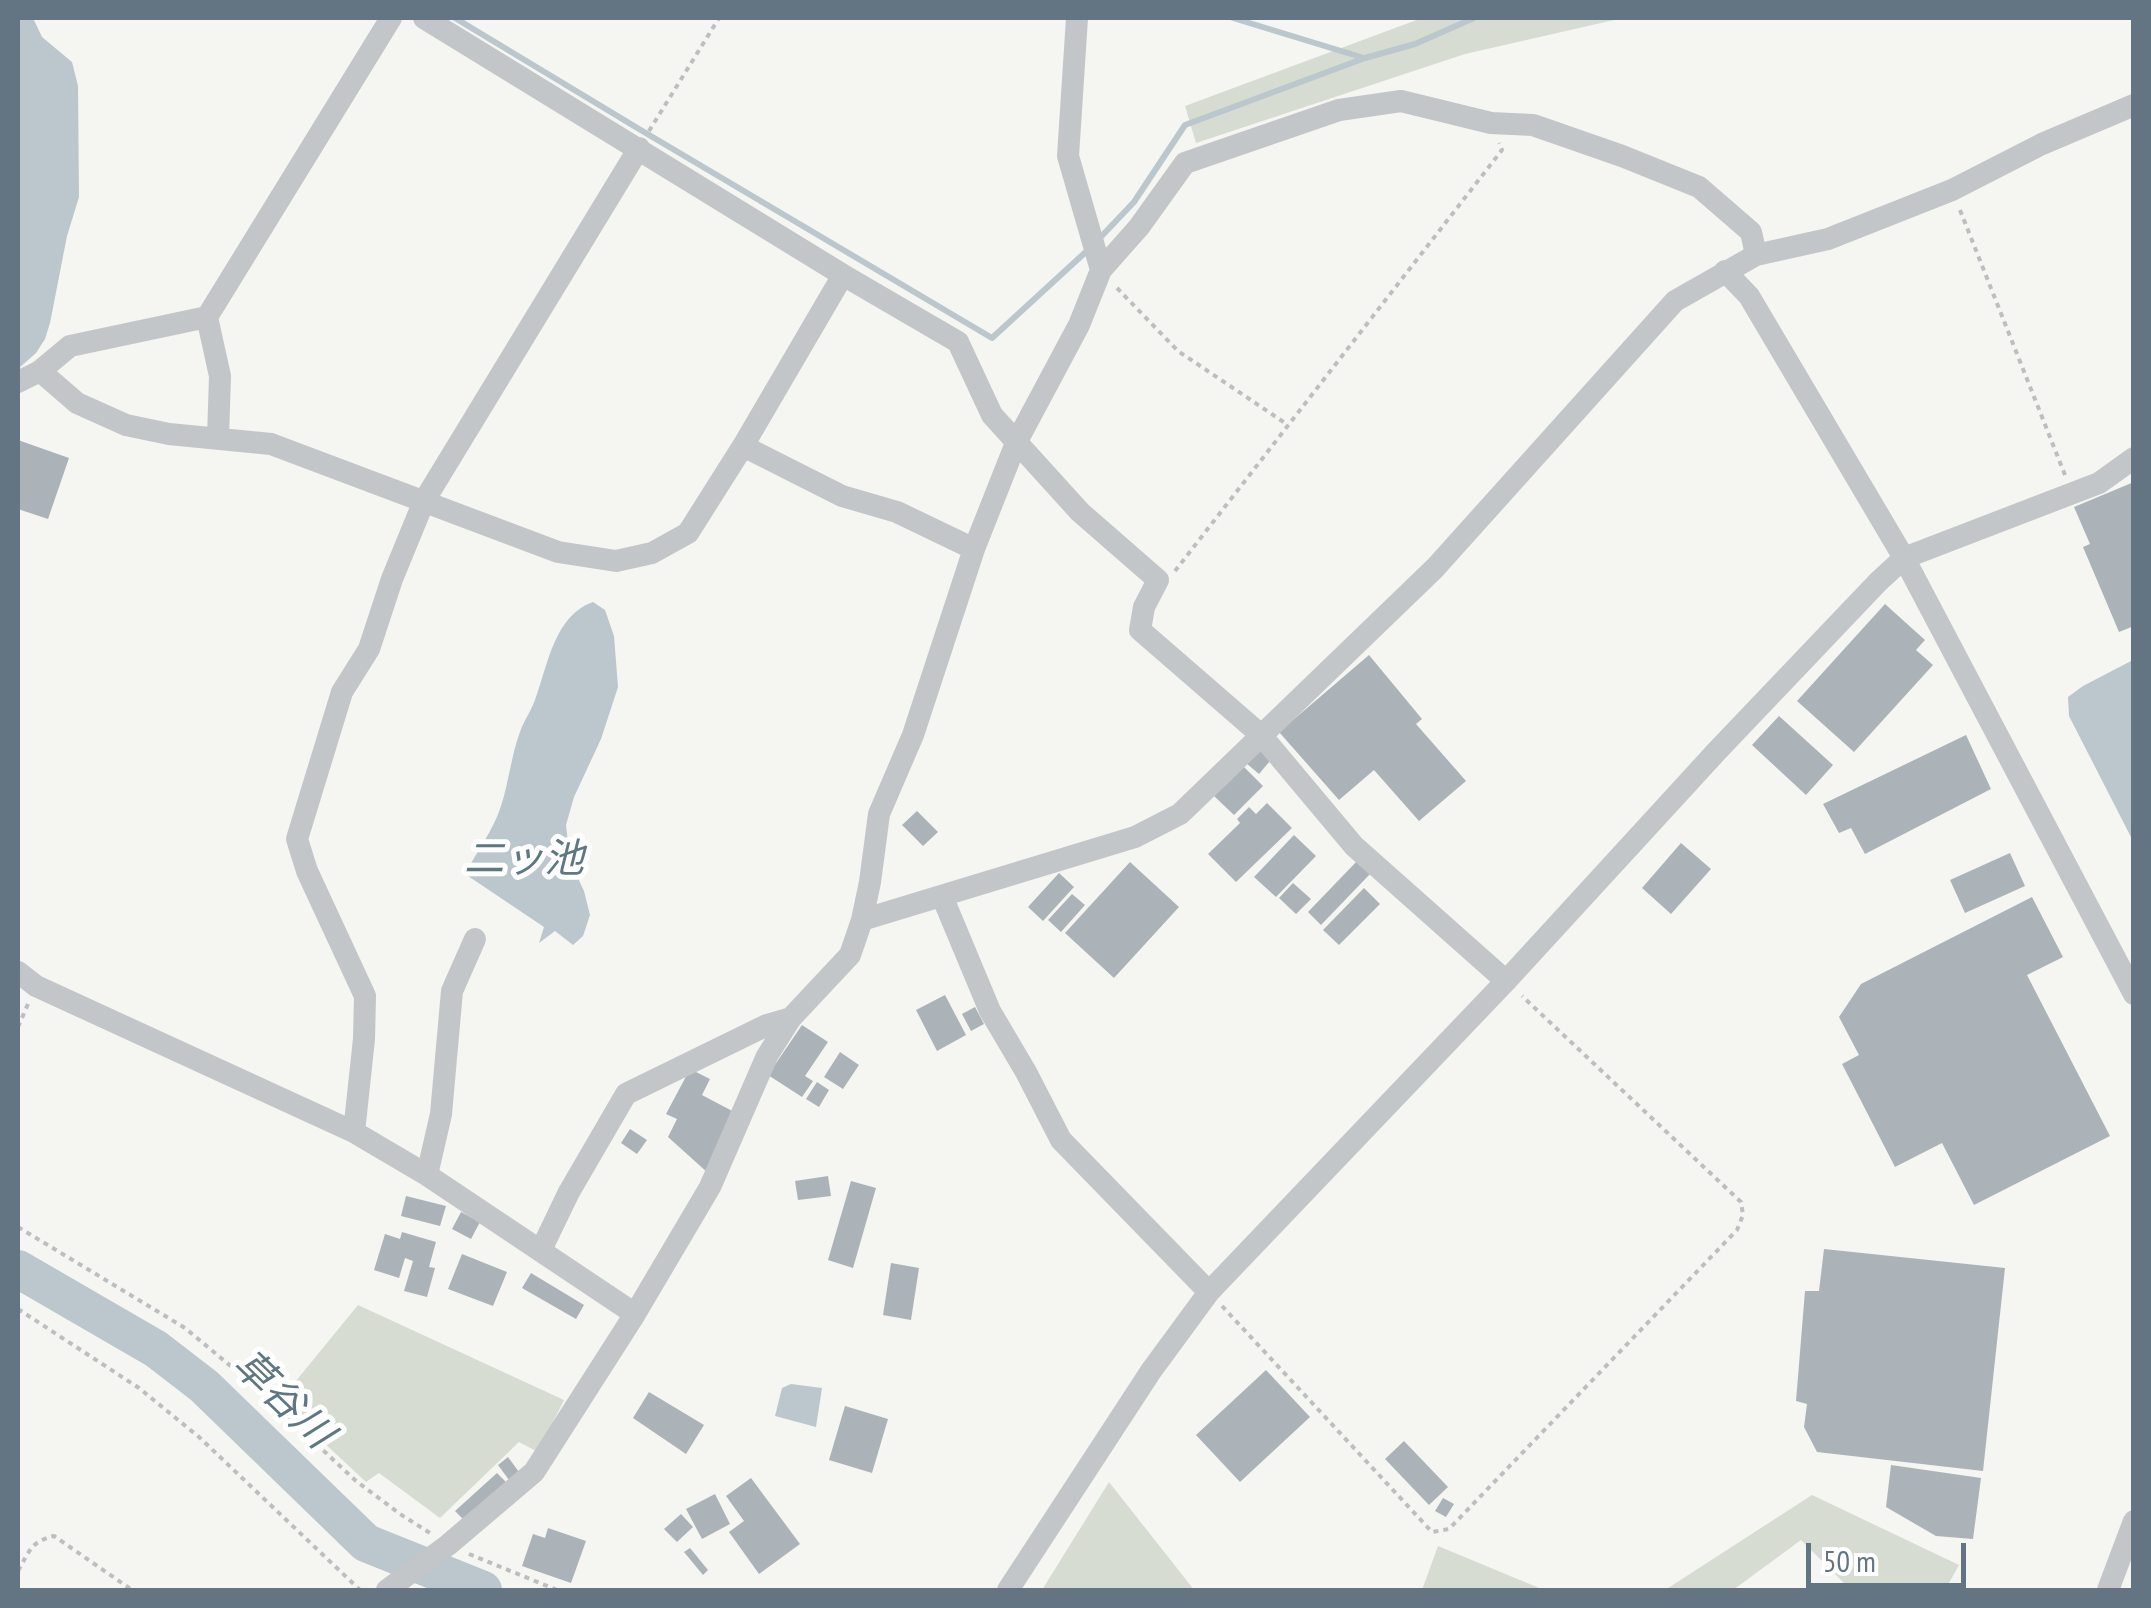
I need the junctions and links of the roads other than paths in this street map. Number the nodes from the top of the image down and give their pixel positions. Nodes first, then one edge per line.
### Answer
1 (391, 18) edge
2 (424, 18) edge
3 (1077, 18) edge
4 (2134, 106) edge
5 (638, 148) junction
6 (1756, 255) junction
7 (1101, 270) junction
8 (1725, 271) junction
9 (842, 275) junction
10 (207, 317) junction
11 (40, 371) junction
12 (18, 382) edge
13 (218, 437) junction
14 (1016, 443) junction
15 (742, 446) junction
16 (2134, 458) edge
17 (424, 501) junction
18 (974, 549) junction
19 (1904, 558) junction
20 (1261, 735) junction
21 (942, 896) junction
22 (862, 920) junction
23 (476, 939) dead end
24 (18, 972) edge
25 (1506, 980) junction
26 (2134, 994) edge
27 (791, 1018) junction
28 (354, 1132) junction
29 (427, 1175) junction
30 (541, 1250) junction
31 (1209, 1292) junction
32 (635, 1314) junction
33 (2134, 1521) edge
34 (387, 1590) edge
35 (1008, 1590) edge
36 (2108, 1590) edge

1 - 10 street
2 - 5 street
3 - 7 street
4 - 6 street
5 - 9 street
5 - 17 street
6 - 7 street
6 - 8 street
7 - 14 street
8 - 19 street
8 - 20 street
9 - 14 street
9 - 15 street
10 - 11 street
10 - 13 street
11 - 12 street
11 - 13 street
13 - 17 street
14 - 18 street
14 - 20 street
15 - 17 street
15 - 18 street
16 - 19 street
17 - 28 street
18 - 22 street
19 - 25 street
19 - 26 street
20 - 21 street
20 - 25 street
21 - 22 street
21 - 31 street
22 - 27 street
23 - 29 street
24 - 28 street
25 - 31 street
27 - 30 street
27 - 32 street
28 - 29 street
29 - 30 street
30 - 32 street
31 - 35 street
32 - 34 street
33 - 36 street

